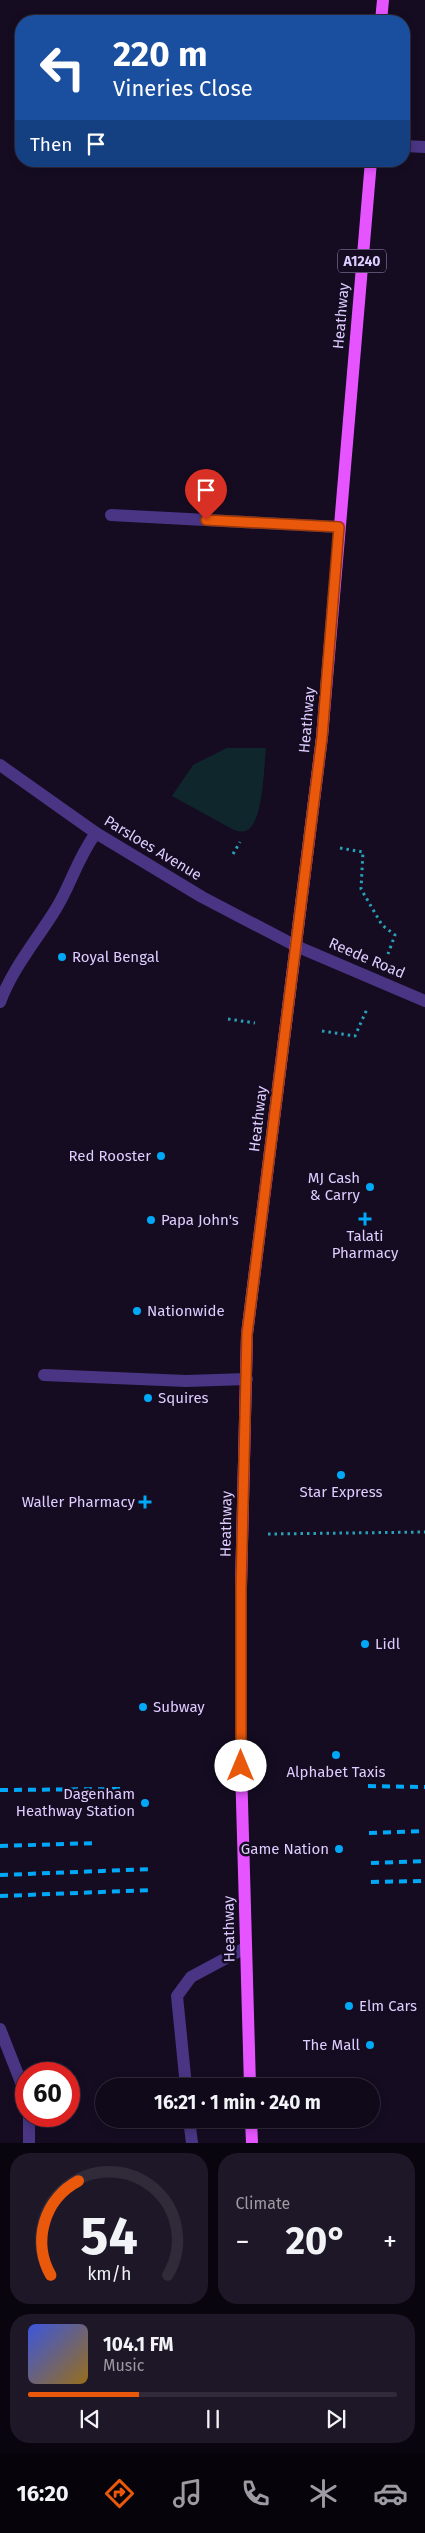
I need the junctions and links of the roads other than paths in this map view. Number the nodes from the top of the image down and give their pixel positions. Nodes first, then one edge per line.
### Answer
1 (382, 0) edge
2 (381, 15) edge
3 (410, 146) edge
4 (425, 146) edge
5 (370, 167) edge
6 (111, 515) dead end
7 (339, 527) junction
8 (0, 765) edge
9 (96, 833) junction
10 (296, 946) junction
11 (425, 1001) edge
12 (0, 1002) edge
13 (44, 1375) dead end
14 (247, 1379) junction
15 (245, 1948) junction
16 (0, 2029) edge
17 (15, 2067) edge
18 (185, 2078) edge
19 (250, 2078) edge
20 (29, 2127) edge
21 (190, 2128) edge
22 (251, 2128) edge
23 (29, 2143) edge
24 (192, 2143) edge
25 (252, 2143) edge

1 - 2 main road
3 - 4 street
5 - 7 main road, Heathway / A1240
6 - 7 street
7 - 10 main road, Heathway / A1240
8 - 9 street, Parsloes Avenue
9 - 10 street, Parsloes Avenue
9 - 12 street
10 - 11 street, Reede Road
10 - 14 main road, Heathway / A1240
13 - 14 street
14 - 15 main road, Heathway / A1240
15 - 18 street
15 - 19 main road, Heathway / A1240
16 - 17 street
20 - 23 street
21 - 24 street
22 - 25 main road

